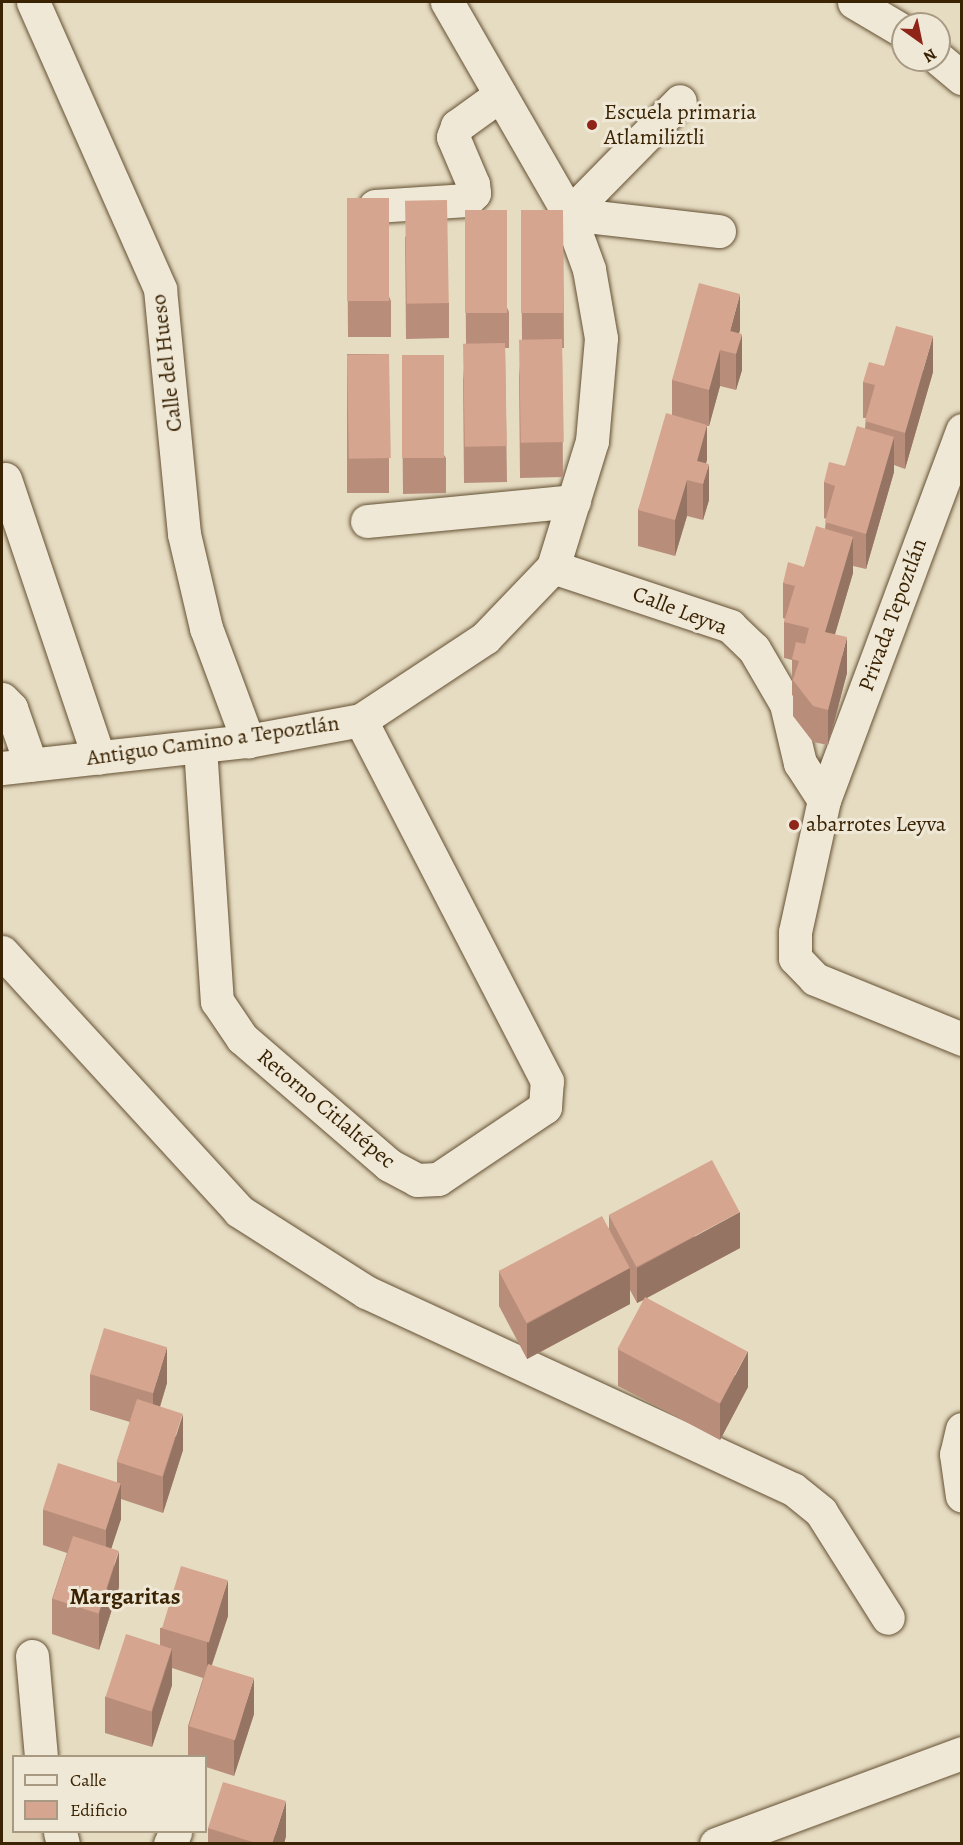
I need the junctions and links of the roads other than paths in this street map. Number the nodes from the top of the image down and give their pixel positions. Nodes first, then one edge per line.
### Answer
1 (33, 2) edge
2 (447, 2) edge
3 (854, 2) edge
4 (891, 24) edge
5 (500, 94) junction
6 (680, 101) dead end
7 (375, 206) edge
8 (569, 214) junction
9 (719, 231) dead end
10 (962, 430) edge
11 (5, 479) dead end
12 (574, 501) junction
13 (367, 521) dead end
14 (553, 567) junction
15 (2, 699) edge
16 (361, 720) junction
17 (248, 741) junction
18 (200, 747) junction
19 (99, 758) junction
20 (16, 767) edge
21 (824, 800) junction
22 (2, 952) edge
23 (962, 1038) edge
24 (962, 1429) edge
25 (962, 1496) edge
26 (888, 1618) dead end
27 (32, 1656) dead end
28 (961, 1754) edge
29 (41, 1755) edge
30 (716, 1844) edge

1 - 17 street, Calle del Hueso
2 - 5 street, Antiguo Camino a Tepoztlán
3 - 4 street
5 - 7 street
5 - 8 street, Antiguo Camino a Tepoztlán
6 - 8 street
8 - 9 street
8 - 12 street, Antiguo Camino a Tepoztlán
10 - 21 street, Privada Tepoztlán
11 - 19 street
12 - 13 street
12 - 14 street, Antiguo Camino a Tepoztlán
14 - 16 street, Antiguo Camino a Tepoztlán
14 - 21 street, Calle Leyva
15 - 20 street
16 - 17 street, Antiguo Camino a Tepoztlán
16 - 18 street, Retorno Citlaltépec
17 - 18 street, Antiguo Camino a Tepoztlán
18 - 19 street, Antiguo Camino a Tepoztlán
19 - 20 street, Antiguo Camino a Tepoztlán
21 - 23 street
22 - 26 street
24 - 25 street
27 - 29 street
28 - 30 street

